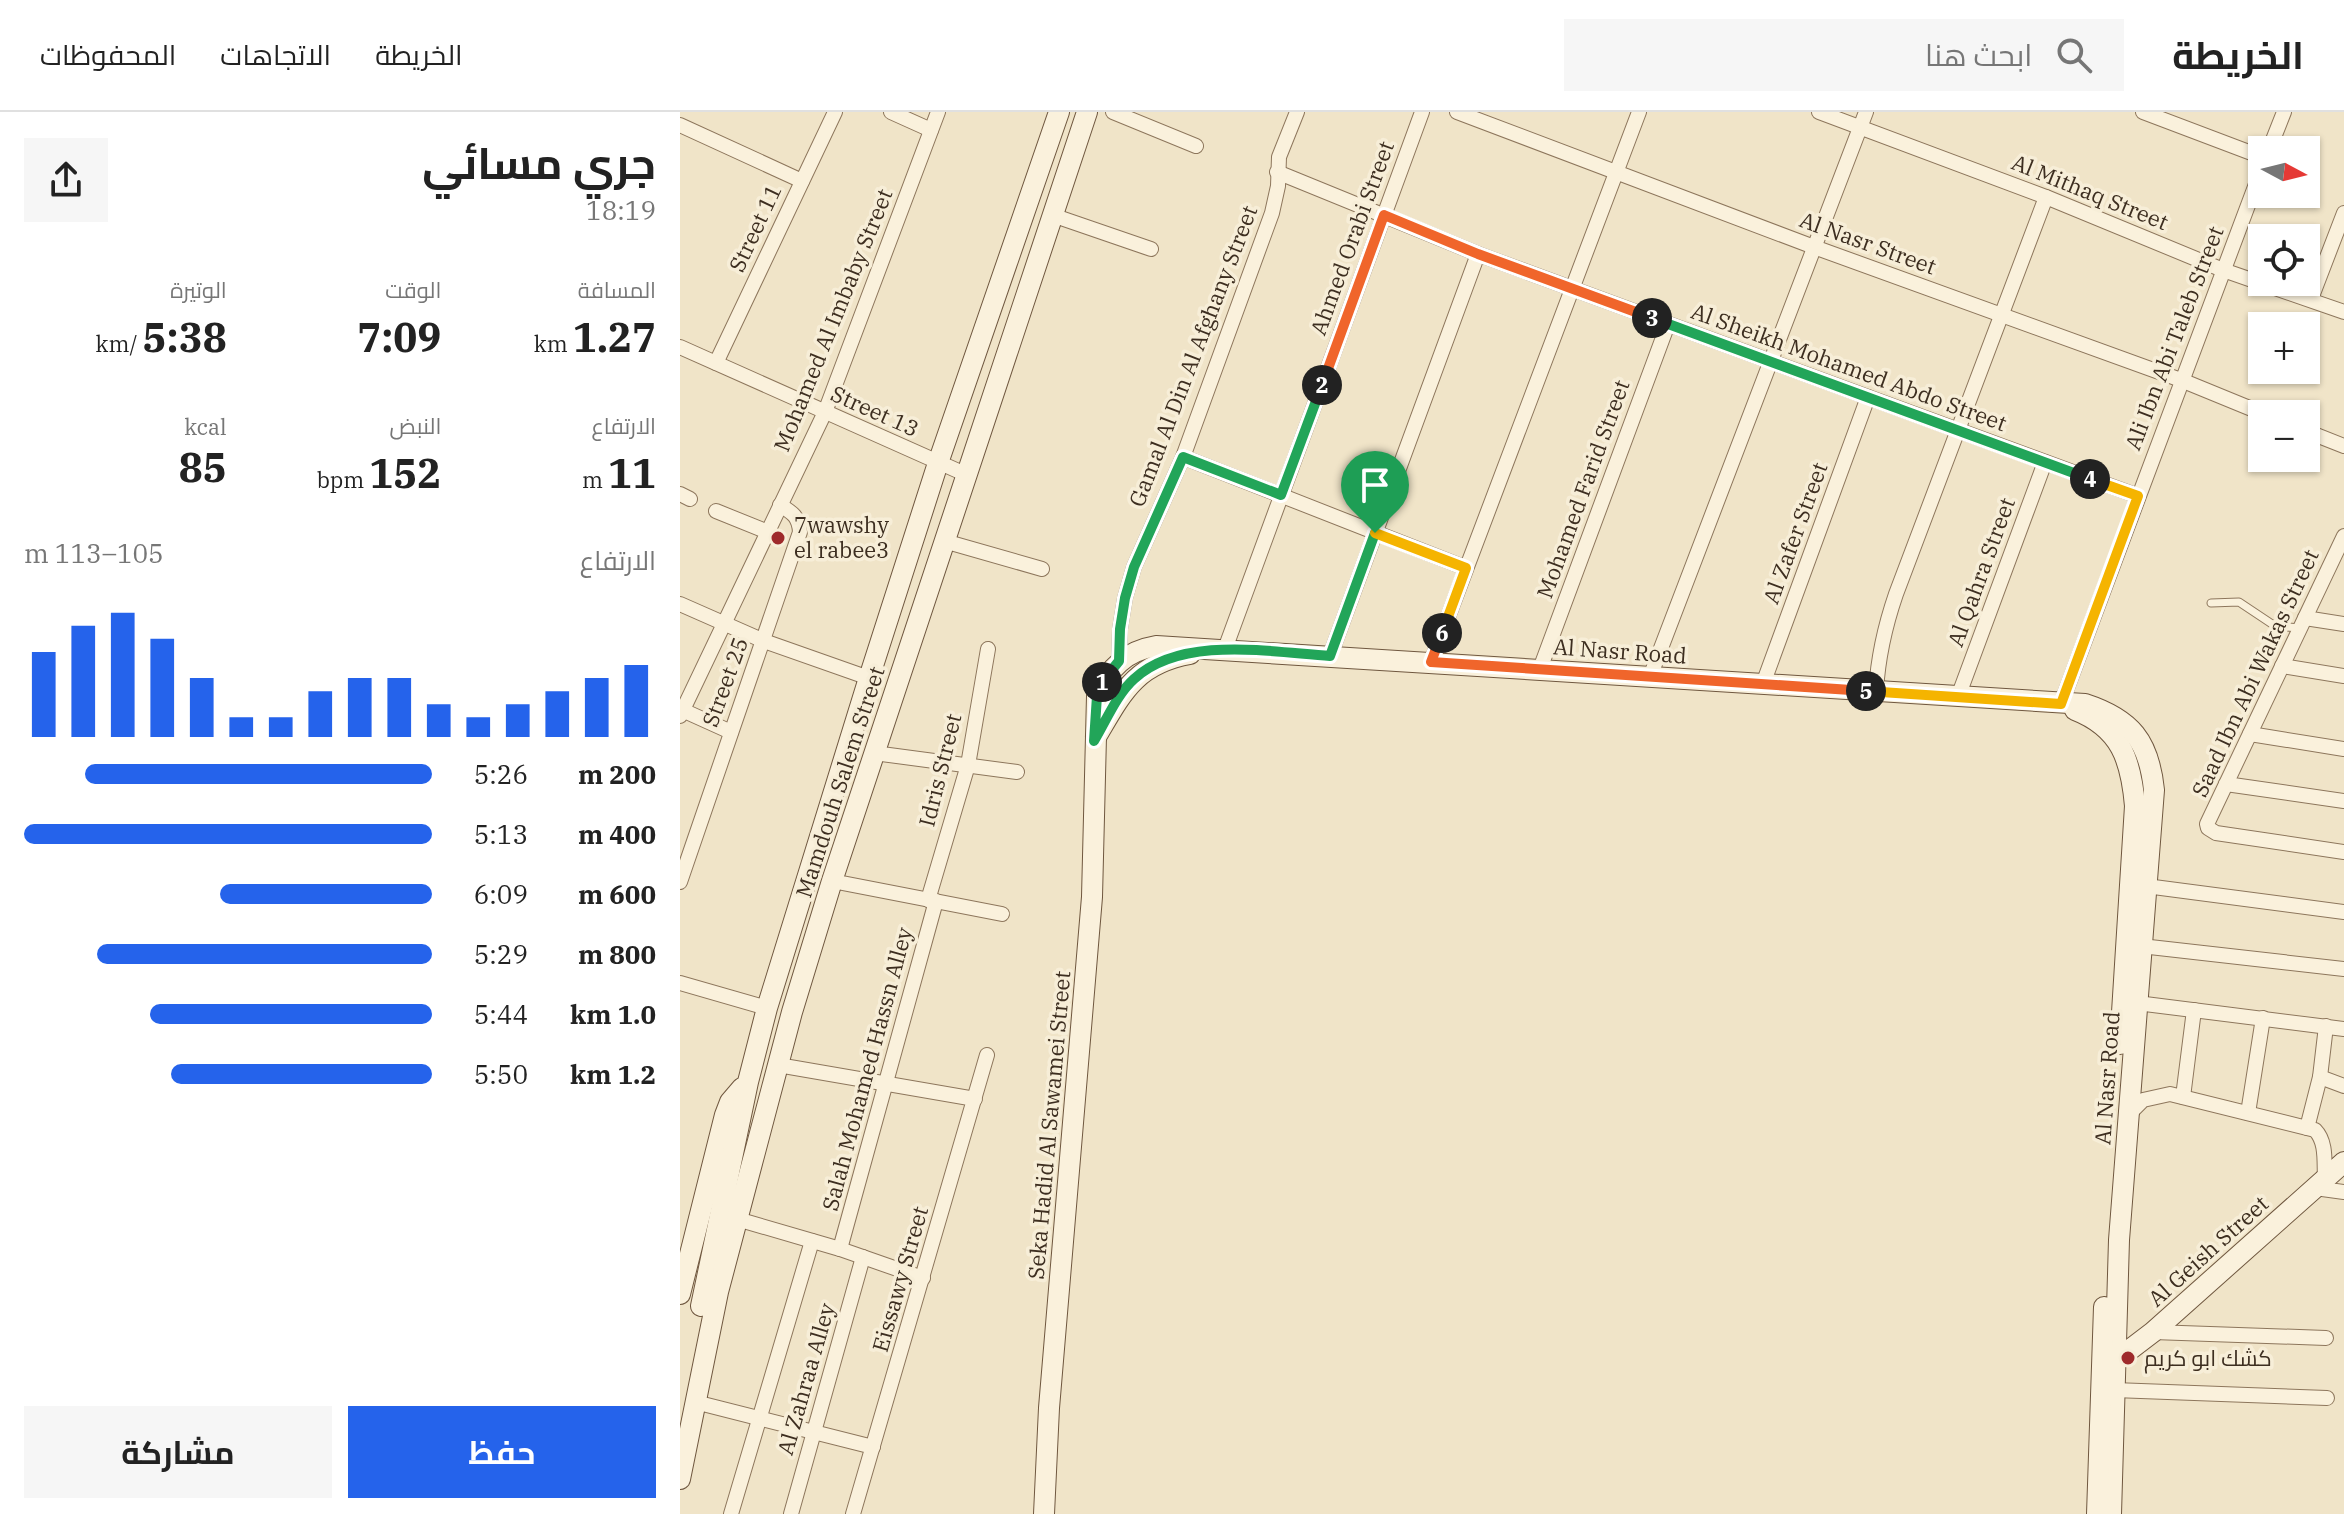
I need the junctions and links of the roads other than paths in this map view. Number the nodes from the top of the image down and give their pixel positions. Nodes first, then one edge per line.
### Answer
1 (835, 112) edge
2 (891, 112) edge
3 (938, 112) edge
4 (1059, 112) edge
5 (1087, 112) edge
6 (1113, 112) edge
7 (1297, 112) edge
8 (1422, 112) edge
9 (1639, 112) edge
10 (1819, 112) edge
11 (1866, 112) edge
12 (2143, 112) edge
13 (2284, 112) edge
14 (1464, 113) edge
15 (2178, 118) edge
16 (680, 125) edge
17 (1860, 127) junction
18 (931, 130) junction
19 (2275, 136) edge
20 (1196, 146) dead end
21 (2248, 150) edge
22 (1277, 172) junction
23 (1616, 173) junction
24 (802, 181) junction
25 (2046, 197) junction
26 (2248, 205) edge
27 (2344, 213) edge
28 (1052, 215) junction
29 (1384, 215) junction
30 (1016, 234) junction
31 (1042, 244) junction
32 (1814, 247) junction
33 (1151, 249) dead end
34 (1478, 254) junction
35 (2223, 270) junction
36 (1573, 288) junction
37 (2311, 299) junction
38 (2344, 312) edge
39 (2002, 315) junction
40 (1668, 324) junction
41 (680, 347) edge
42 (1770, 361) junction
43 (716, 363) junction
44 (2181, 380) junction
45 (1868, 397) junction
46 (2248, 407) edge
47 (825, 412) junction
48 (1958, 430) junction
49 (2320, 437) edge
50 (2344, 446) edge
51 (1183, 457) junction
52 (2045, 462) junction
53 (938, 463) junction
54 (965, 474) junction
55 (1281, 495) junction
56 (2138, 496) junction
57 (780, 505) junction
58 (716, 511) dead end
59 (768, 532) junction
60 (1375, 533) junction
61 (2344, 536) edge
62 (944, 541) junction
63 (1466, 568) junction
64 (1042, 569) dead end
65 (2326, 574) junction
66 (2344, 577) edge
67 (2211, 603) dead end
68 (680, 604) edge
69 (723, 623) junction
70 (2303, 623) junction
71 (2344, 624) edge
72 (764, 641) junction
73 (988, 649) dead end
74 (1225, 649) junction
75 (1330, 656) junction
76 (1119, 661) junction
77 (1431, 662) junction
78 (2282, 666) junction
79 (1540, 669) junction
80 (2344, 676) edge
81 (1650, 677) junction
82 (869, 678) junction
83 (1763, 684) junction
84 (1876, 691) junction
85 (1958, 697) junction
86 (2061, 704) junction
87 (681, 712) edge
88 (731, 732) junction
89 (2250, 734) junction
90 (1094, 741) junction
91 (2344, 749) edge
92 (874, 753) junction
93 (968, 765) junction
94 (1017, 772) dead end
95 (2226, 784) junction
96 (2344, 801) edge
97 (2344, 852) edge
98 (832, 881) junction
99 (680, 882) edge
100 (2146, 886) junction
101 (932, 900) junction
102 (2344, 912) edge
103 (1002, 914) dead end
104 (2141, 946) junction
105 (2344, 969) edge
106 (680, 983) edge
107 (2137, 1003) junction
108 (767, 1008) junction
109 (2194, 1010) junction
110 (2263, 1018) junction
111 (2326, 1026) junction
112 (2344, 1029) edge
113 (987, 1055) dead end
114 (778, 1065) junction
115 (2320, 1077) junction
116 (748, 1082) junction
117 (886, 1083) junction
118 (2344, 1086) edge
119 (2183, 1097) junction
120 (975, 1099) junction
121 (2248, 1113) junction
122 (2129, 1114) junction
123 (2307, 1128) junction
124 (2344, 1162) edge
125 (2320, 1183) junction
126 (2344, 1192) edge
127 (737, 1219) junction
128 (812, 1241) junction
129 (840, 1249) junction
130 (863, 1257) junction
131 (923, 1278) junction
132 (681, 1281) edge
133 (2153, 1332) junction
134 (2326, 1338) dead end
135 (2109, 1365) junction
136 (2114, 1390) junction
137 (2327, 1398) dead end
138 (687, 1407) edge
139 (760, 1419) junction
140 (813, 1432) junction
141 (873, 1447) junction
142 (680, 1479) edge
143 (731, 1514) edge
144 (791, 1514) edge
145 (853, 1514) edge
146 (1044, 1514) edge
147 (2097, 1514) edge
148 (2111, 1514) edge

1 - 24 street, Street 11
2 - 18 street
3 - 18 street, Mohamed Al Imbaby Street
4 - 30 street, Mamdouh Salem Street
5 - 28 street, Mamdouh Salem Street
6 - 20 street
7 - 22 street, Gamal Al Din Al Afghany Street
8 - 29 street, Ahmed Orabi Street
9 - 23 street
10 - 17 street, Al Mithaq Street
11 - 17 street
12 - 15 street
13 - 19 street
14 - 23 street, Al Nasr Street
15 - 21 street
16 - 24 street
17 - 25 street, Al Mithaq Street
17 - 32 street
18 - 47 street, Mohamed Al Imbaby Street
22 - 29 street, Al Sheikh Mohamed Abdo Street
22 - 51 street, Gamal Al Din Al Afghany Street
23 - 32 street, Al Nasr Street
23 - 36 street
24 - 43 street, Street 11
25 - 35 street, Al Mithaq Street
25 - 39 street
26 - 35 street, Ali Ibn Abi Taleb Street
27 - 37 street
28 - 31 street, Mamdouh Salem Street
28 - 33 street
29 - 34 street, Al Sheikh Mohamed Abdo Street
29 - 55 street, Ahmed Orabi Street
30 - 31 street
30 - 53 street, Mamdouh Salem Street
31 - 54 street, Mamdouh Salem Street
32 - 39 street, Al Nasr Street
32 - 42 street
34 - 36 street, Al Sheikh Mohamed Abdo Street
34 - 60 street
35 - 37 street, Al Mithaq Street
35 - 44 street, Ali Ibn Abi Taleb Street
36 - 40 street, Al Sheikh Mohamed Abdo Street
36 - 63 street
37 - 38 street, Al Mithaq Street
39 - 44 street, Al Nasr Street
39 - 48 street
40 - 42 street, Al Sheikh Mohamed Abdo Street
40 - 79 street, Mohamed Farid Street
41 - 43 street, Street 13
42 - 45 street, Al Sheikh Mohamed Abdo Street
42 - 81 street
43 - 47 street, Street 13
44 - 46 street, Al Nasr Street
44 - 56 street, Ali Ibn Abi Taleb Street
45 - 48 street, Al Sheikh Mohamed Abdo Street
45 - 83 street, Al Zafer Street
47 - 53 street, Street 13
47 - 57 street, Mohamed Al Imbaby Street
48 - 52 street, Al Sheikh Mohamed Abdo Street
48 - 84 street
49 - 50 street
51 - 55 street
51 - 76 street, Gamal Al Din Al Afghany Street
52 - 56 street, Al Sheikh Mohamed Abdo Street
52 - 85 street, Al Qahra Street
53 - 54 street, Street 13
53 - 82 street, Mamdouh Salem Street
54 - 62 street, Mamdouh Salem Street
55 - 60 street
55 - 74 street, Ahmed Orabi Street
56 - 86 street, Ali Ibn Abi Taleb Street
57 - 59 street, Mohamed Al Imbaby Street
57 - 72 street, Street 25
58 - 59 street
59 - 69 street, Mohamed Al Imbaby Street
60 - 63 street
60 - 75 street
61 - 65 street, Saad Ibn Abi Wakas Street
62 - 64 street
62 - 92 street, Mamdouh Salem Street
63 - 77 street
65 - 66 street
65 - 70 street, Saad Ibn Abi Wakas Street
67 - 70 lane
68 - 69 street
69 - 72 street
69 - 87 street, Mohamed Al Imbaby Street
70 - 71 street
70 - 78 street, Saad Ibn Abi Wakas Street
72 - 82 street
72 - 88 street, Street 25
73 - 93 street, Idris Street
74 - 75 street, Al Nasr Road
74 - 76 street
74 - 90 street
75 - 77 street, Al Nasr Road
76 - 90 street, Seka Hadid Al Sawamei Street
77 - 79 street, Al Nasr Road
78 - 80 street
78 - 89 street, Saad Ibn Abi Wakas Street
79 - 81 street, Al Nasr Road
81 - 83 street, Al Nasr Road
82 - 108 street, Mamdouh Salem Street
83 - 84 street, Al Nasr Road
84 - 85 street, Al Nasr Road
85 - 86 street, Al Nasr Road
86 - 100 street, Al Nasr Road
86 - 135 street, Al Nasr Road
87 - 88 street
88 - 99 street, Street 25
89 - 91 street
89 - 95 street, Saad Ibn Abi Wakas Street
90 - 146 street, Seka Hadid Al Sawamei Street
92 - 93 street
92 - 98 street, Mamdouh Salem Street
93 - 94 street
93 - 101 street, Idris Street
95 - 96 street
95 - 97 street, Saad Ibn Abi Wakas Street
98 - 101 street
98 - 114 street, Mamdouh Salem Street
100 - 102 street
100 - 104 street, Al Nasr Road
101 - 103 street
101 - 117 street, Salah Mohamed Hassn Alley
104 - 105 street
104 - 107 street, Al Nasr Road
106 - 108 street
107 - 109 street
107 - 122 street, Al Nasr Road
108 - 116 street, Mamdouh Salem Street
109 - 110 street
109 - 119 street
110 - 111 street
110 - 121 street
111 - 112 street
111 - 115 street
113 - 120 street, Eissawy Street
114 - 117 street
114 - 127 street, Mamdouh Salem Street
115 - 118 street
115 - 123 street
116 - 132 street, Mamdouh Salem Street
116 - 138 street
117 - 120 street
117 - 129 street, Salah Mohamed Hassn Alley
119 - 121 street
119 - 122 street
120 - 131 street, Eissawy Street
121 - 123 street
122 - 135 street, Al Nasr Road
123 - 125 street
124 - 125 street, Al Geish Street
125 - 126 street
125 - 133 street, Al Geish Street
127 - 128 street
127 - 138 street, Mamdouh Salem Street
128 - 129 street
128 - 139 street
129 - 130 street
130 - 131 street
130 - 140 street, Al Zahraa Alley
131 - 141 street, Eissawy Street
133 - 134 street
133 - 135 street, Al Geish Street
135 - 136 street, Al Nasr Road
135 - 147 street, Al Nasr Road
136 - 137 street
136 - 148 street, Al Nasr Road
138 - 139 street
138 - 142 street, Mamdouh Salem Street
139 - 140 street
139 - 143 street
140 - 141 street
140 - 144 street, Al Zahraa Alley
141 - 145 street, Eissawy Street

